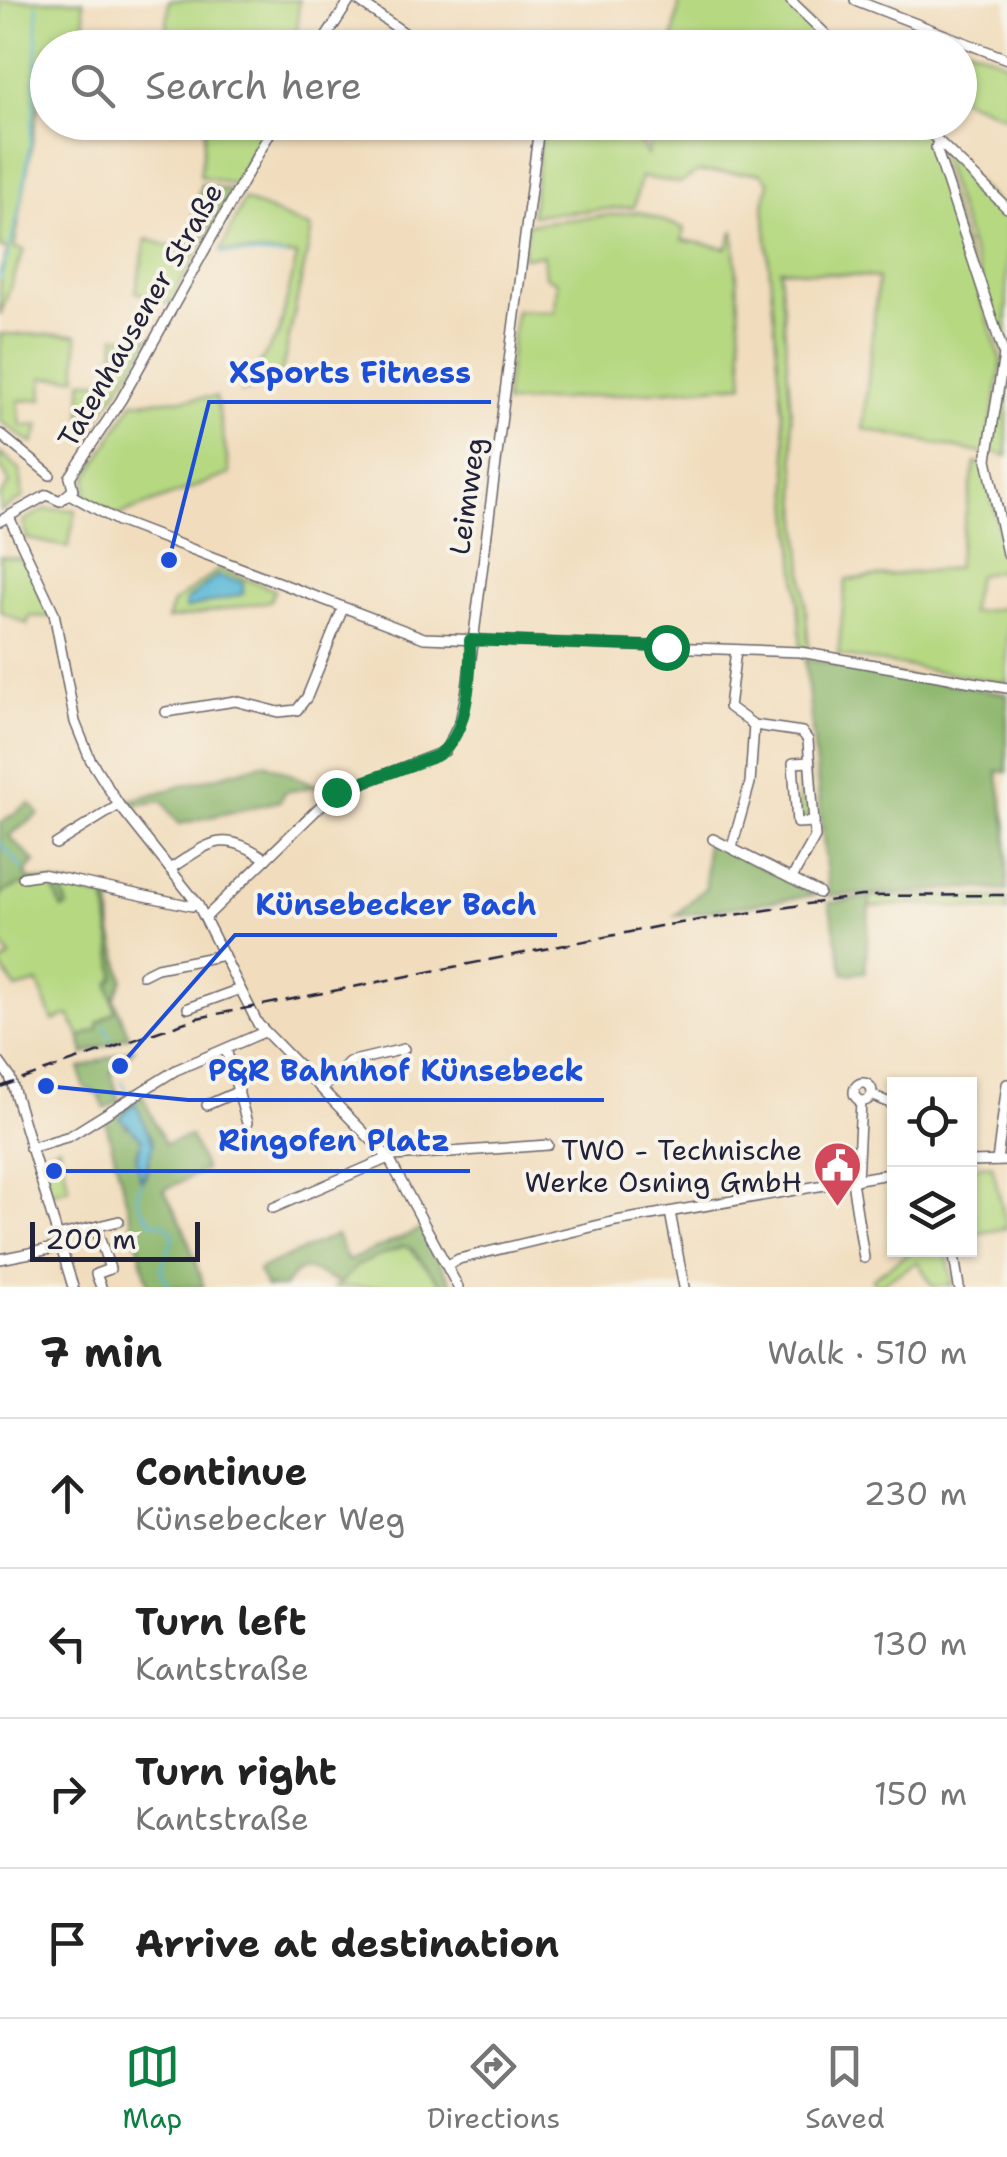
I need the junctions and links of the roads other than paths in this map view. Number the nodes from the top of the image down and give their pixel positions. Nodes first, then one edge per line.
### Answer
1 (353, 0) edge
2 (790, 0) edge
3 (856, 0) edge
4 (332, 30) edge
5 (399, 30) edge
6 (821, 30) edge
7 (933, 30) edge
8 (977, 47) edge
9 (1007, 59) edge
10 (266, 140) edge
11 (537, 140) edge
12 (938, 141) joint
13 (1007, 208) edge
14 (0, 434) edge
15 (50, 476) junction
16 (70, 478) junction
17 (71, 494) junction
18 (47, 495) junction
19 (4, 519) edge
20 (1007, 554) edge
21 (343, 608) junction
22 (470, 640) junction
23 (736, 650) junction
24 (1007, 688) edge
25 (166, 712) dead end
26 (754, 725) junction
27 (810, 762) junction
28 (119, 806) junction
29 (814, 822) junction
30 (713, 839) dead end
31 (56, 844) dead end
32 (732, 847) junction
33 (266, 859) junction
34 (170, 870) junction
35 (23, 876) dead end
36 (792, 878) junction
37 (818, 893) dead end
38 (198, 903) junction
39 (206, 917) junction
40 (224, 955) junction
41 (143, 976) dead end
42 (240, 989) junction
43 (188, 1008) dead end
44 (264, 1032) junction
45 (226, 1049) junction
46 (404, 1049) dead end
47 (0, 1062) edge
48 (1007, 1084) edge
49 (323, 1088) junction
50 (239, 1090) junction
51 (872, 1095) junction
52 (861, 1101) junction
53 (887, 1102) edge
54 (207, 1105) dead end
55 (248, 1123) dead end
56 (548, 1145) dead end
57 (30, 1148) junction
58 (388, 1158) junction
59 (1002, 1161) edge
60 (977, 1162) edge
61 (887, 1174) edge
62 (854, 1180) junction
63 (273, 1208) dead end
64 (670, 1212) junction
65 (119, 1221) dead end
66 (96, 1228) junction
67 (59, 1242) junction
68 (954, 1257) edge
69 (864, 1258) dead end
70 (0, 1259) edge
71 (447, 1266) junction
72 (110, 1269) junction
73 (122, 1272) dead end
74 (73, 1287) edge
75 (100, 1287) edge
76 (458, 1287) edge
77 (684, 1287) edge
78 (958, 1287) edge

1 - 4 street
1 - 5 street
2 - 6 street
3 - 7 street
8 - 9 street
10 - 16 street, Tatenhausener Straße
11 - 22 street, Leimweg
12 - 13 street
12 - 20 street
14 - 15 street
15 - 16 street
15 - 18 street
16 - 17 street
17 - 18 street
17 - 21 street
18 - 19 street
19 - 28 street
21 - 22 street
21 - 25 street
22 - 23 street
22 - 33 street, Leimweg
23 - 24 street
23 - 26 street
26 - 27 street
26 - 32 street
27 - 29 street
27 - 29 street
28 - 31 street
28 - 34 street
29 - 36 street
30 - 32 street
32 - 36 street
33 - 34 street
33 - 39 street
34 - 38 street
35 - 38 street
36 - 37 street
38 - 39 street
39 - 40 street
40 - 41 street
40 - 42 street
42 - 43 street
42 - 44 street
44 - 45 street
44 - 49 street
45 - 50 street
45 - 57 street
46 - 49 street
47 - 57 street
48 - 59 street
49 - 58 street
50 - 54 street
50 - 55 street
51 - 52 street
51 - 52 street
51 - 53 street
52 - 62 street
56 - 58 street
57 - 67 street
58 - 63 street
58 - 71 street
59 - 60 street
61 - 62 street
62 - 64 street
62 - 69 street
64 - 71 street
64 - 77 street
65 - 66 street
66 - 67 street
66 - 72 street
67 - 70 street
67 - 74 street
68 - 78 street
71 - 76 street
72 - 73 street
72 - 75 street

